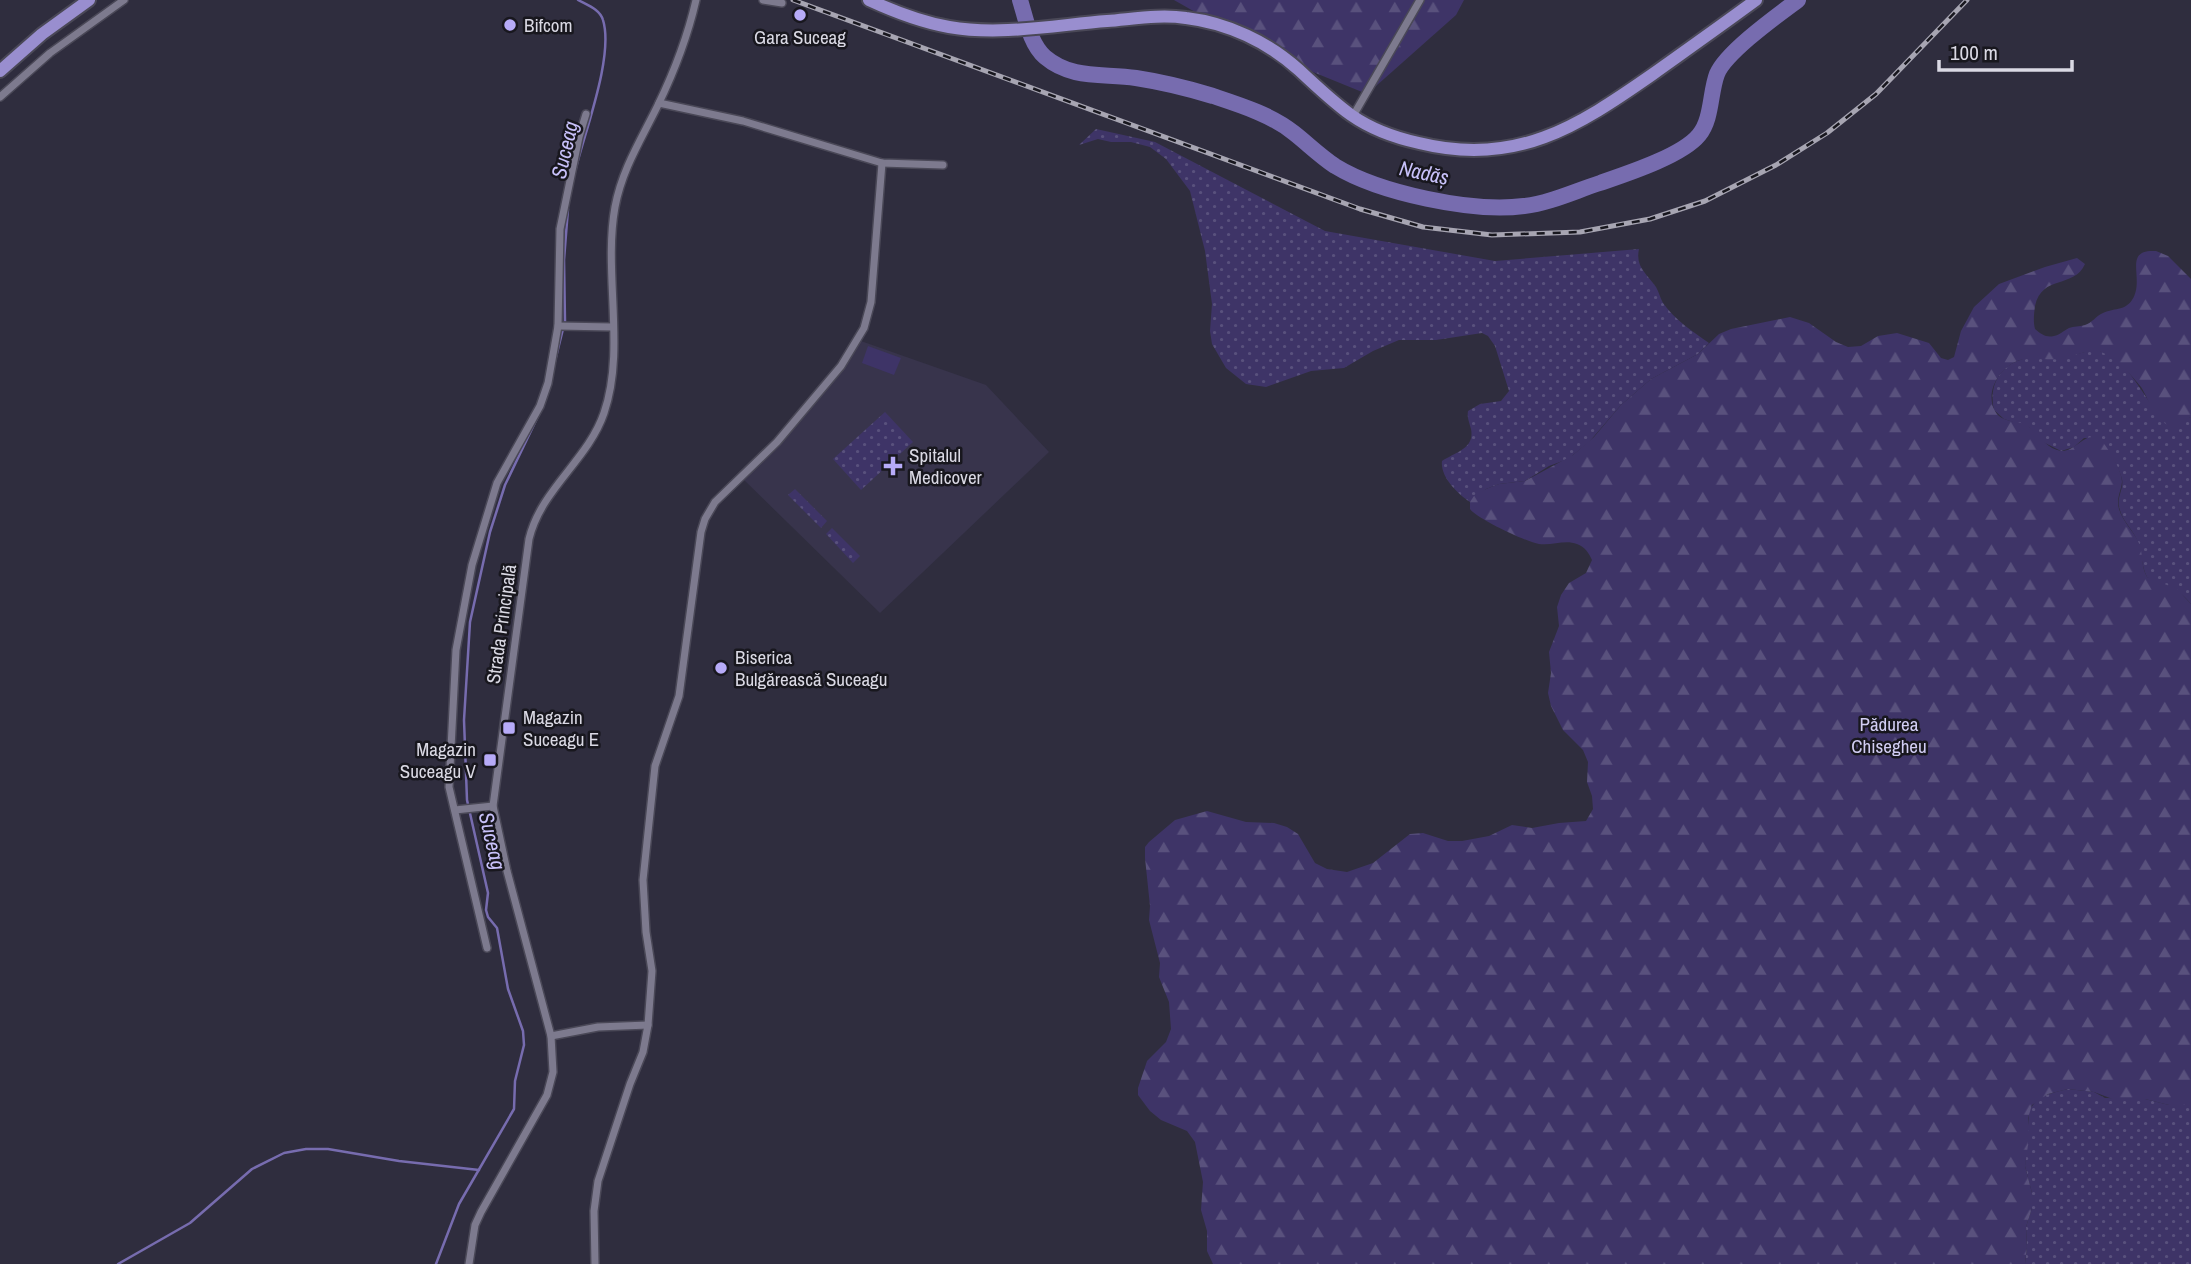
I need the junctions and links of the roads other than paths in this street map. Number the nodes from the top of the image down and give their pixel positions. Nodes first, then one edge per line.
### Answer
1 (89, 0) edge
2 (124, 0) edge
3 (696, 0) edge
4 (763, 0) edge
5 (869, 0) edge
6 (1420, 0) edge
7 (1756, 0) edge
8 (782, 3) dead end
9 (0, 71) edge
10 (0, 97) edge
11 (659, 103) junction
12 (586, 114) dead end
13 (1353, 116) junction
14 (882, 163) junction
15 (943, 165) dead end
16 (563, 326) junction
17 (612, 327) junction
18 (493, 806) junction
19 (455, 810) junction
20 (487, 948) dead end
21 (649, 1025) junction
22 (551, 1036) junction
23 (468, 1264) edge
24 (595, 1264) edge

1 - 9 main road
2 - 10 street
3 - 11 street, Strada Principală
4 - 8 street
5 - 13 main road
6 - 13 street
7 - 13 main road
11 - 14 street
11 - 17 street, Strada Principală
12 - 16 street
14 - 15 street
14 - 21 street
16 - 17 street
16 - 19 street
17 - 18 street, Strada Principală
18 - 19 street
18 - 22 street, Strada Principală
19 - 20 street
21 - 22 street
21 - 24 street
22 - 23 street, Strada Principală

